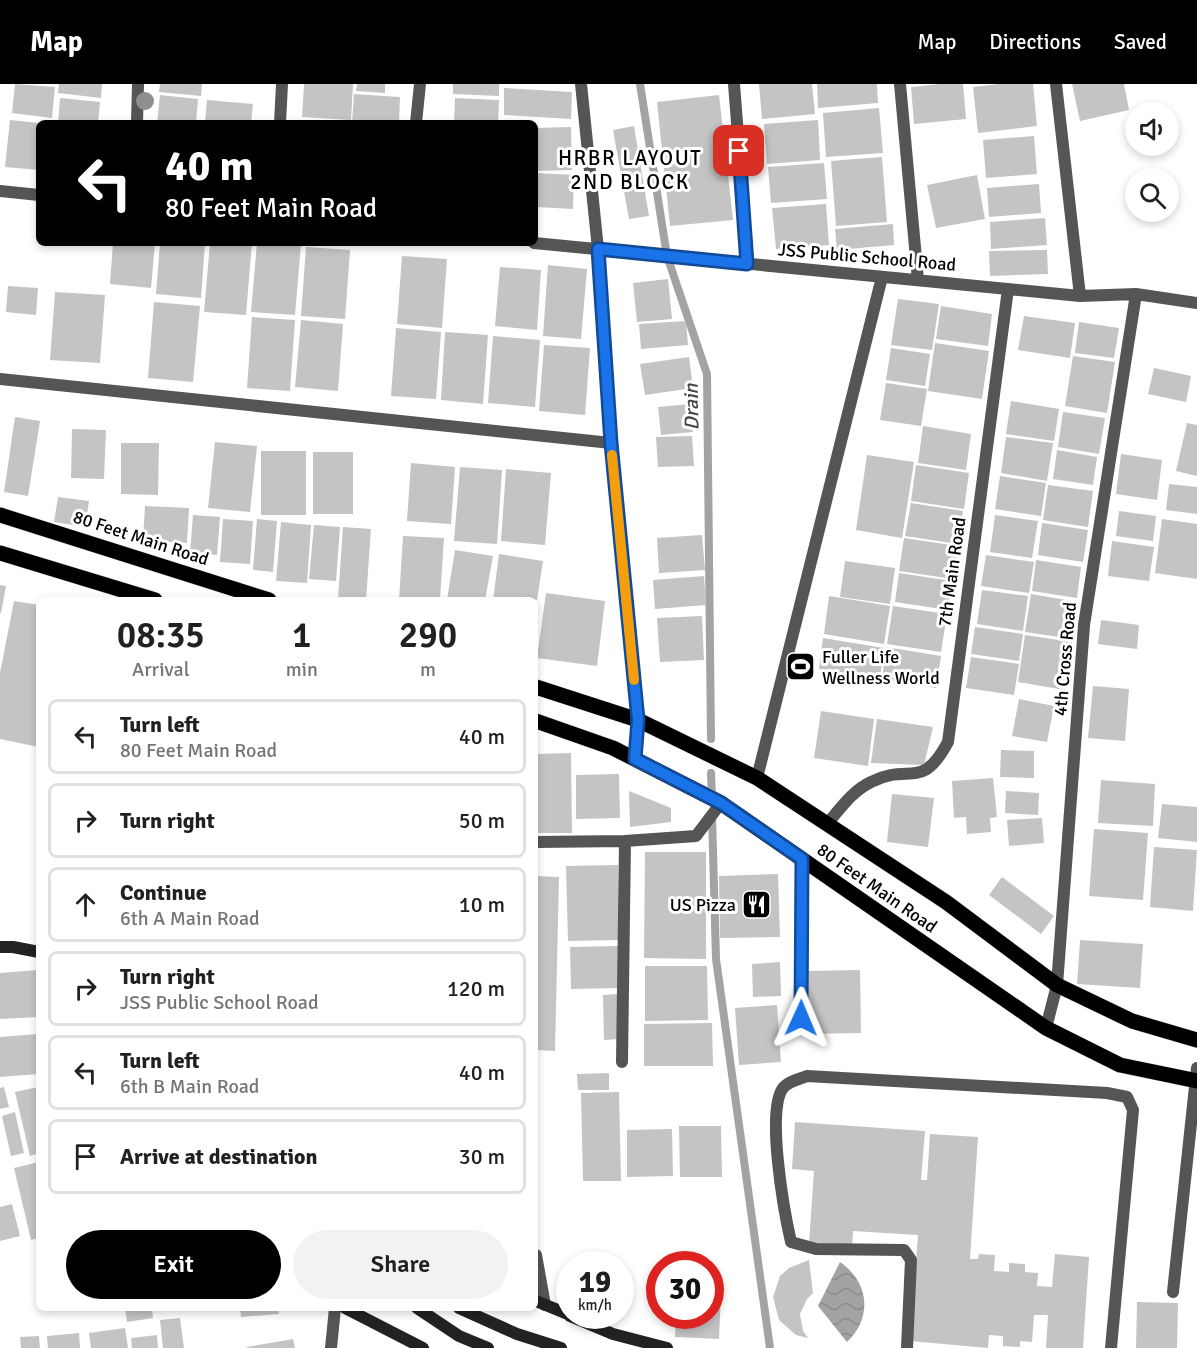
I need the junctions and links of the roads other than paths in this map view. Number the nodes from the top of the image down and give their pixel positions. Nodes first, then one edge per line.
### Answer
1 (138, 84) edge
2 (282, 84) edge
3 (420, 84) edge
4 (581, 84) edge
5 (734, 84) edge
6 (900, 84) edge
7 (1056, 84) edge
8 (137, 120) edge
9 (280, 120) edge
10 (416, 120) edge
11 (0, 191) edge
12 (36, 195) edge
13 (538, 243) edge
14 (598, 249) junction
15 (747, 264) junction
16 (882, 277) junction
17 (918, 280) junction
18 (1008, 289) junction
19 (1136, 294) junction
20 (1080, 296) junction
21 (1197, 303) edge
22 (0, 379) edge
23 (611, 443) junction
24 (0, 515) edge
25 (0, 553) edge
26 (145, 597) edge
27 (260, 597) edge
28 (538, 688) edge
29 (638, 720) junction
30 (538, 721) edge
31 (635, 759) junction
32 (757, 778) junction
33 (720, 803) junction
34 (827, 824) junction
35 (625, 841) junction
36 (538, 842) edge
37 (802, 859) junction
38 (0, 947) edge
39 (36, 951) edge
40 (1057, 984) junction
41 (801, 1018) dead end
42 (1046, 1028) junction
43 (1197, 1041) edge
44 (622, 1062) dead end
45 (1196, 1076) edge
46 (538, 1279) edge
47 (1173, 1292) dead end
48 (540, 1303) edge
49 (556, 1309) edge
50 (334, 1311) edge
51 (351, 1311) edge
52 (422, 1311) edge
53 (466, 1311) edge
54 (602, 1329) edge
55 (331, 1348) edge
56 (423, 1348) edge
57 (488, 1348) edge
58 (561, 1348) edge
59 (667, 1348) edge
60 (907, 1348) edge
61 (1111, 1348) edge

1 - 8 street
2 - 9 street
3 - 10 street
4 - 14 street
5 - 15 street
6 - 17 street
7 - 20 street
11 - 12 street
13 - 14 street, JSS Public School Road
14 - 15 street, JSS Public School Road
14 - 23 street
15 - 16 street, JSS Public School Road
16 - 17 street, JSS Public School Road
16 - 32 street
17 - 18 street, JSS Public School Road
18 - 20 street, JSS Public School Road
18 - 34 street, 7th Main Road
19 - 20 street, JSS Public School Road
19 - 21 street, JSS Public School Road
19 - 40 street, 4th Cross Road
22 - 23 street
23 - 29 street
24 - 27 main road, 80 Feet Main Road
25 - 26 main road
28 - 29 main road, 80 Feet Main Road
29 - 31 street
29 - 32 main road, 80 Feet Main Road
30 - 31 main road, 80 Feet Main Road
31 - 33 main road, 80 Feet Main Road
32 - 34 main road, 80 Feet Main Road
33 - 35 street
33 - 37 main road, 80 Feet Main Road
34 - 40 main road, 80 Feet Main Road
35 - 36 street
35 - 44 street
37 - 41 street
37 - 42 main road, 80 Feet Main Road
38 - 39 main road
40 - 42 street, 4th Cross Road
40 - 43 main road, 80 Feet Main Road
42 - 45 main road, 80 Feet Main Road
45 - 47 street
46 - 48 street
48 - 49 main road
50 - 55 street
51 - 56 main road
52 - 57 main road
53 - 58 main road
54 - 59 main road
60 - 61 street

